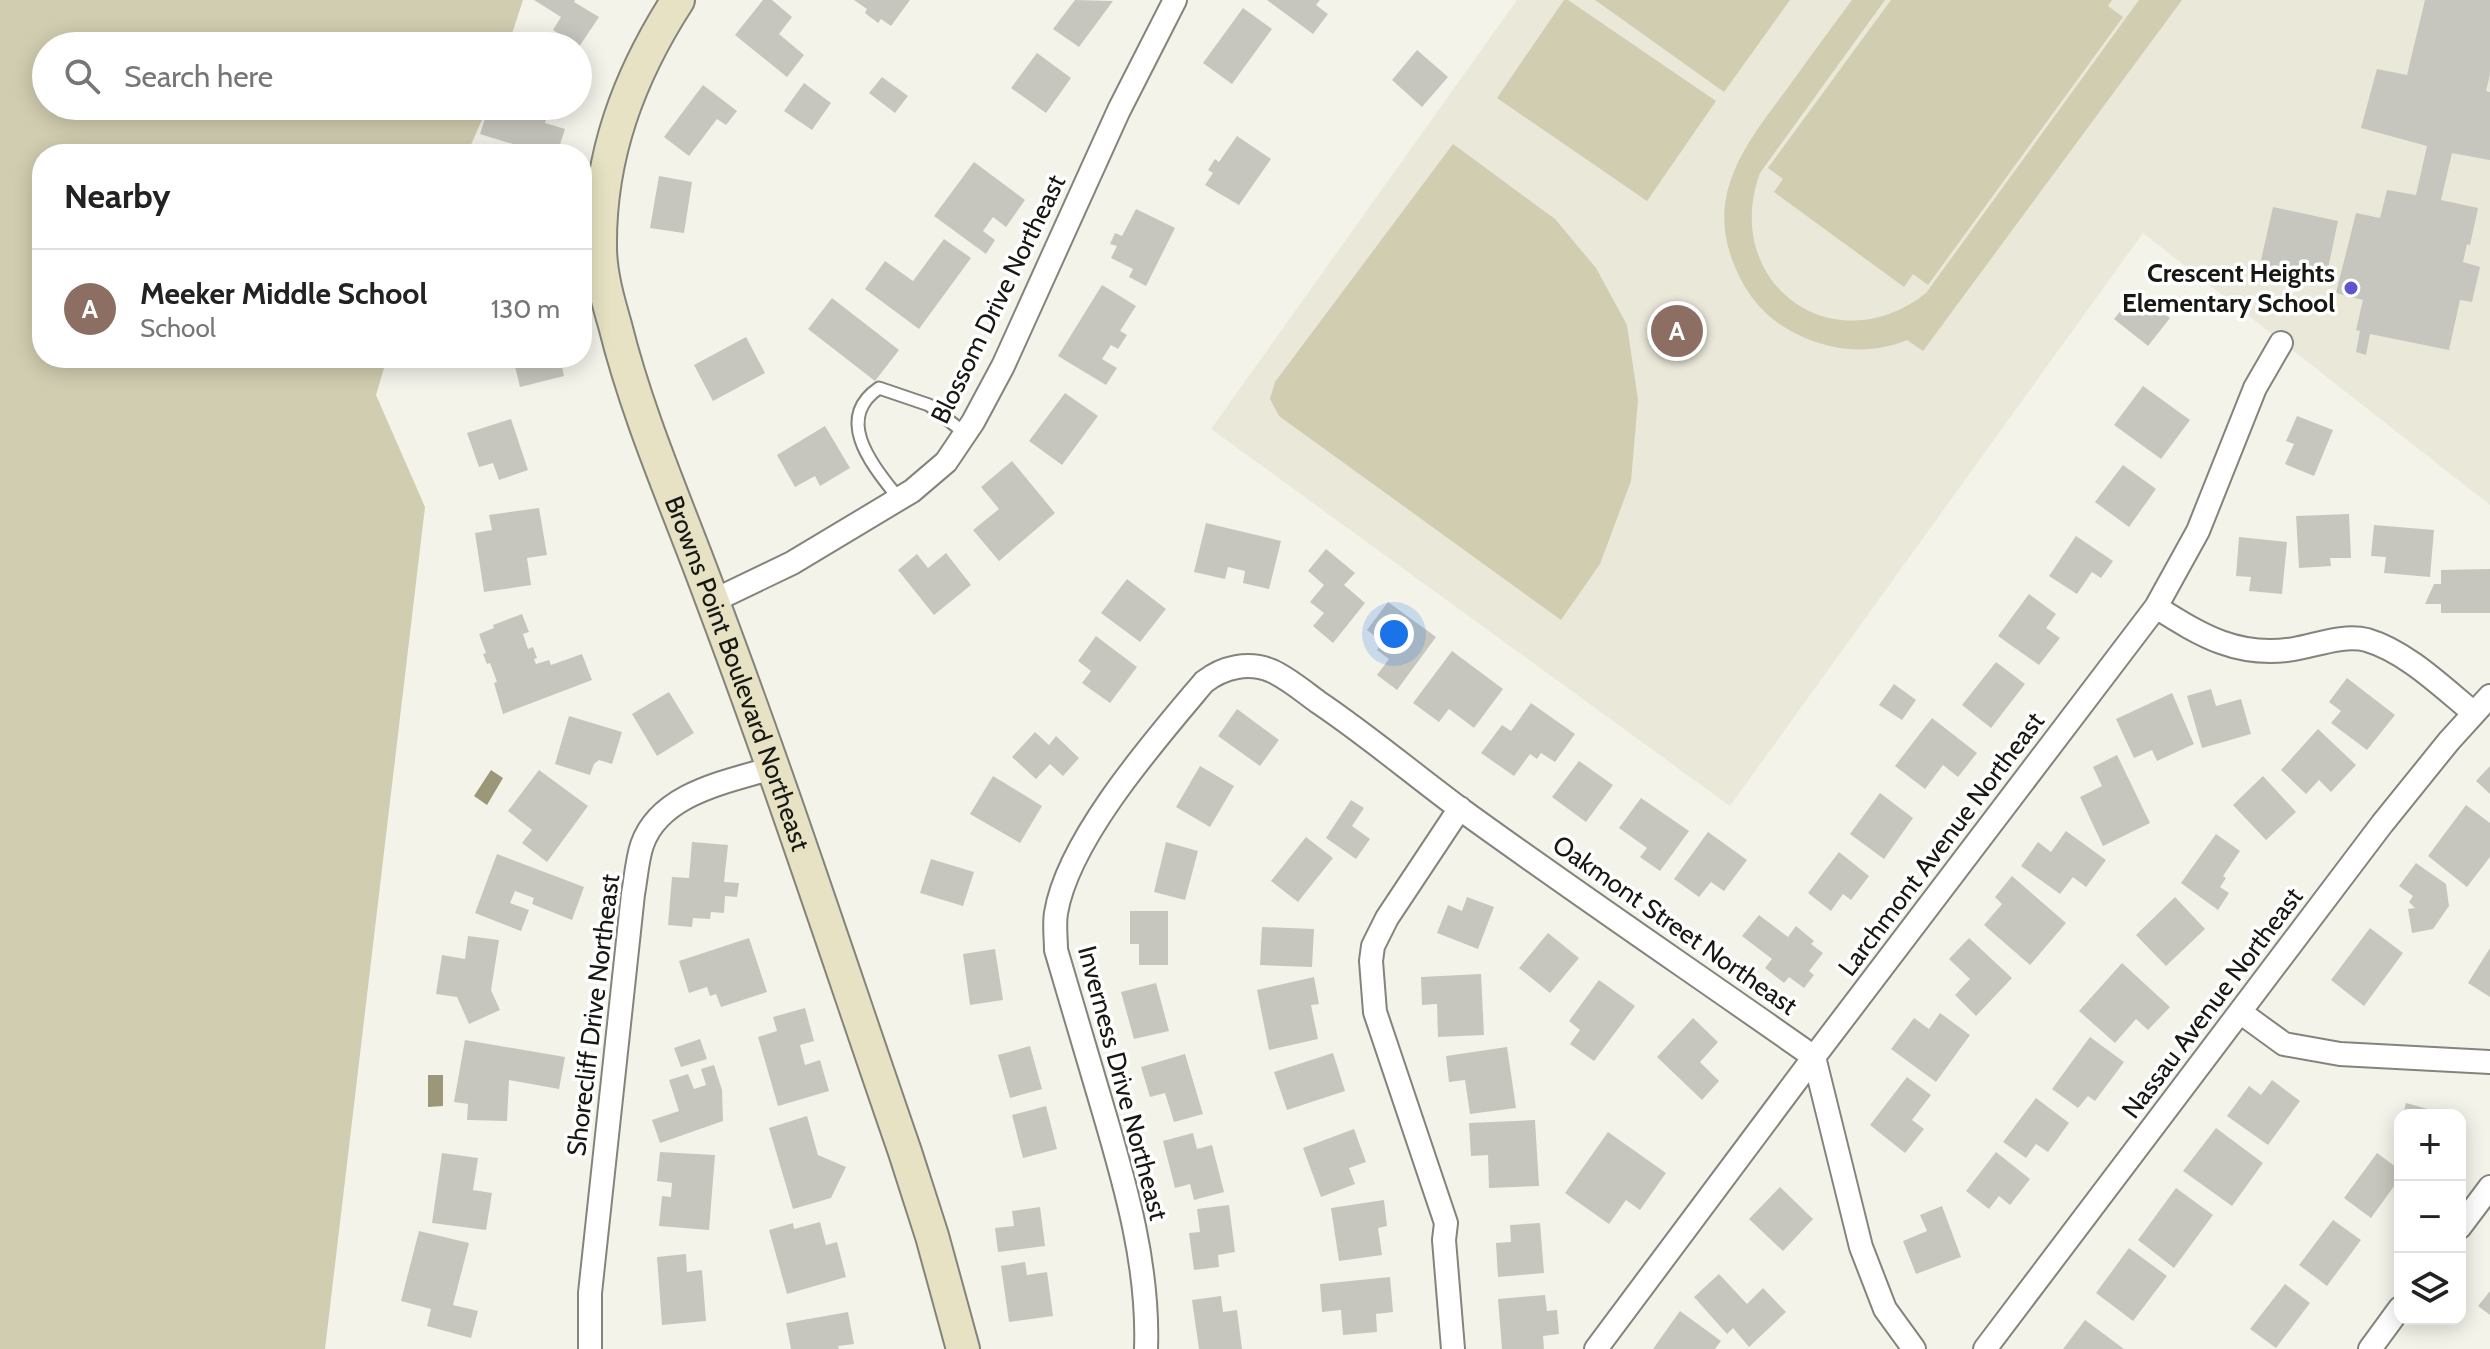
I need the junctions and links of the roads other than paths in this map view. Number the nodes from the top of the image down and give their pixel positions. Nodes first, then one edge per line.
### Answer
1 (678, 0) edge
2 (1175, 0) edge
3 (2281, 343) dead end
4 (966, 434) junction
5 (899, 499) junction
6 (713, 601) junction
7 (2156, 607) junction
8 (1246, 666) joint
9 (2490, 696) edge
10 (2474, 713) junction
11 (772, 768) junction
12 (1460, 808) junction
13 (2240, 1012) junction
14 (1814, 1057) junction
15 (2490, 1062) edge
16 (2490, 1187) edge
17 (2466, 1219) edge
18 (2394, 1316) edge
19 (590, 1349) edge
20 (963, 1349) edge
21 (1146, 1349) edge
22 (1453, 1349) edge
23 (1596, 1349) edge
24 (1914, 1349) edge
25 (1985, 1349) edge
26 (2370, 1349) edge

1 - 6 street, Browns Point Boulevard Northeast
2 - 4 street, Blossom Drive Northeast
3 - 7 street, Larchmont Avenue Northeast
4 - 5 street, Blossom Drive Northeast
4 - 5 lane
5 - 6 street, Blossom Drive Northeast
6 - 11 street, Browns Point Boulevard Northeast
7 - 10 street
7 - 14 street, Larchmont Avenue Northeast
8 - 12 street, Oakmont Street Northeast
8 - 21 street, Inverness Drive Northeast
9 - 10 street, Nassau Avenue Northeast
10 - 13 street, Nassau Avenue Northeast
11 - 19 street, Shorecliff Drive Northeast
11 - 20 street, Browns Point Boulevard Northeast
12 - 14 street, Oakmont Street Northeast
12 - 22 street
13 - 15 street
13 - 25 street, Nassau Avenue Northeast
14 - 23 street, Larchmont Avenue Northeast
14 - 24 street
16 - 17 street
18 - 26 street

